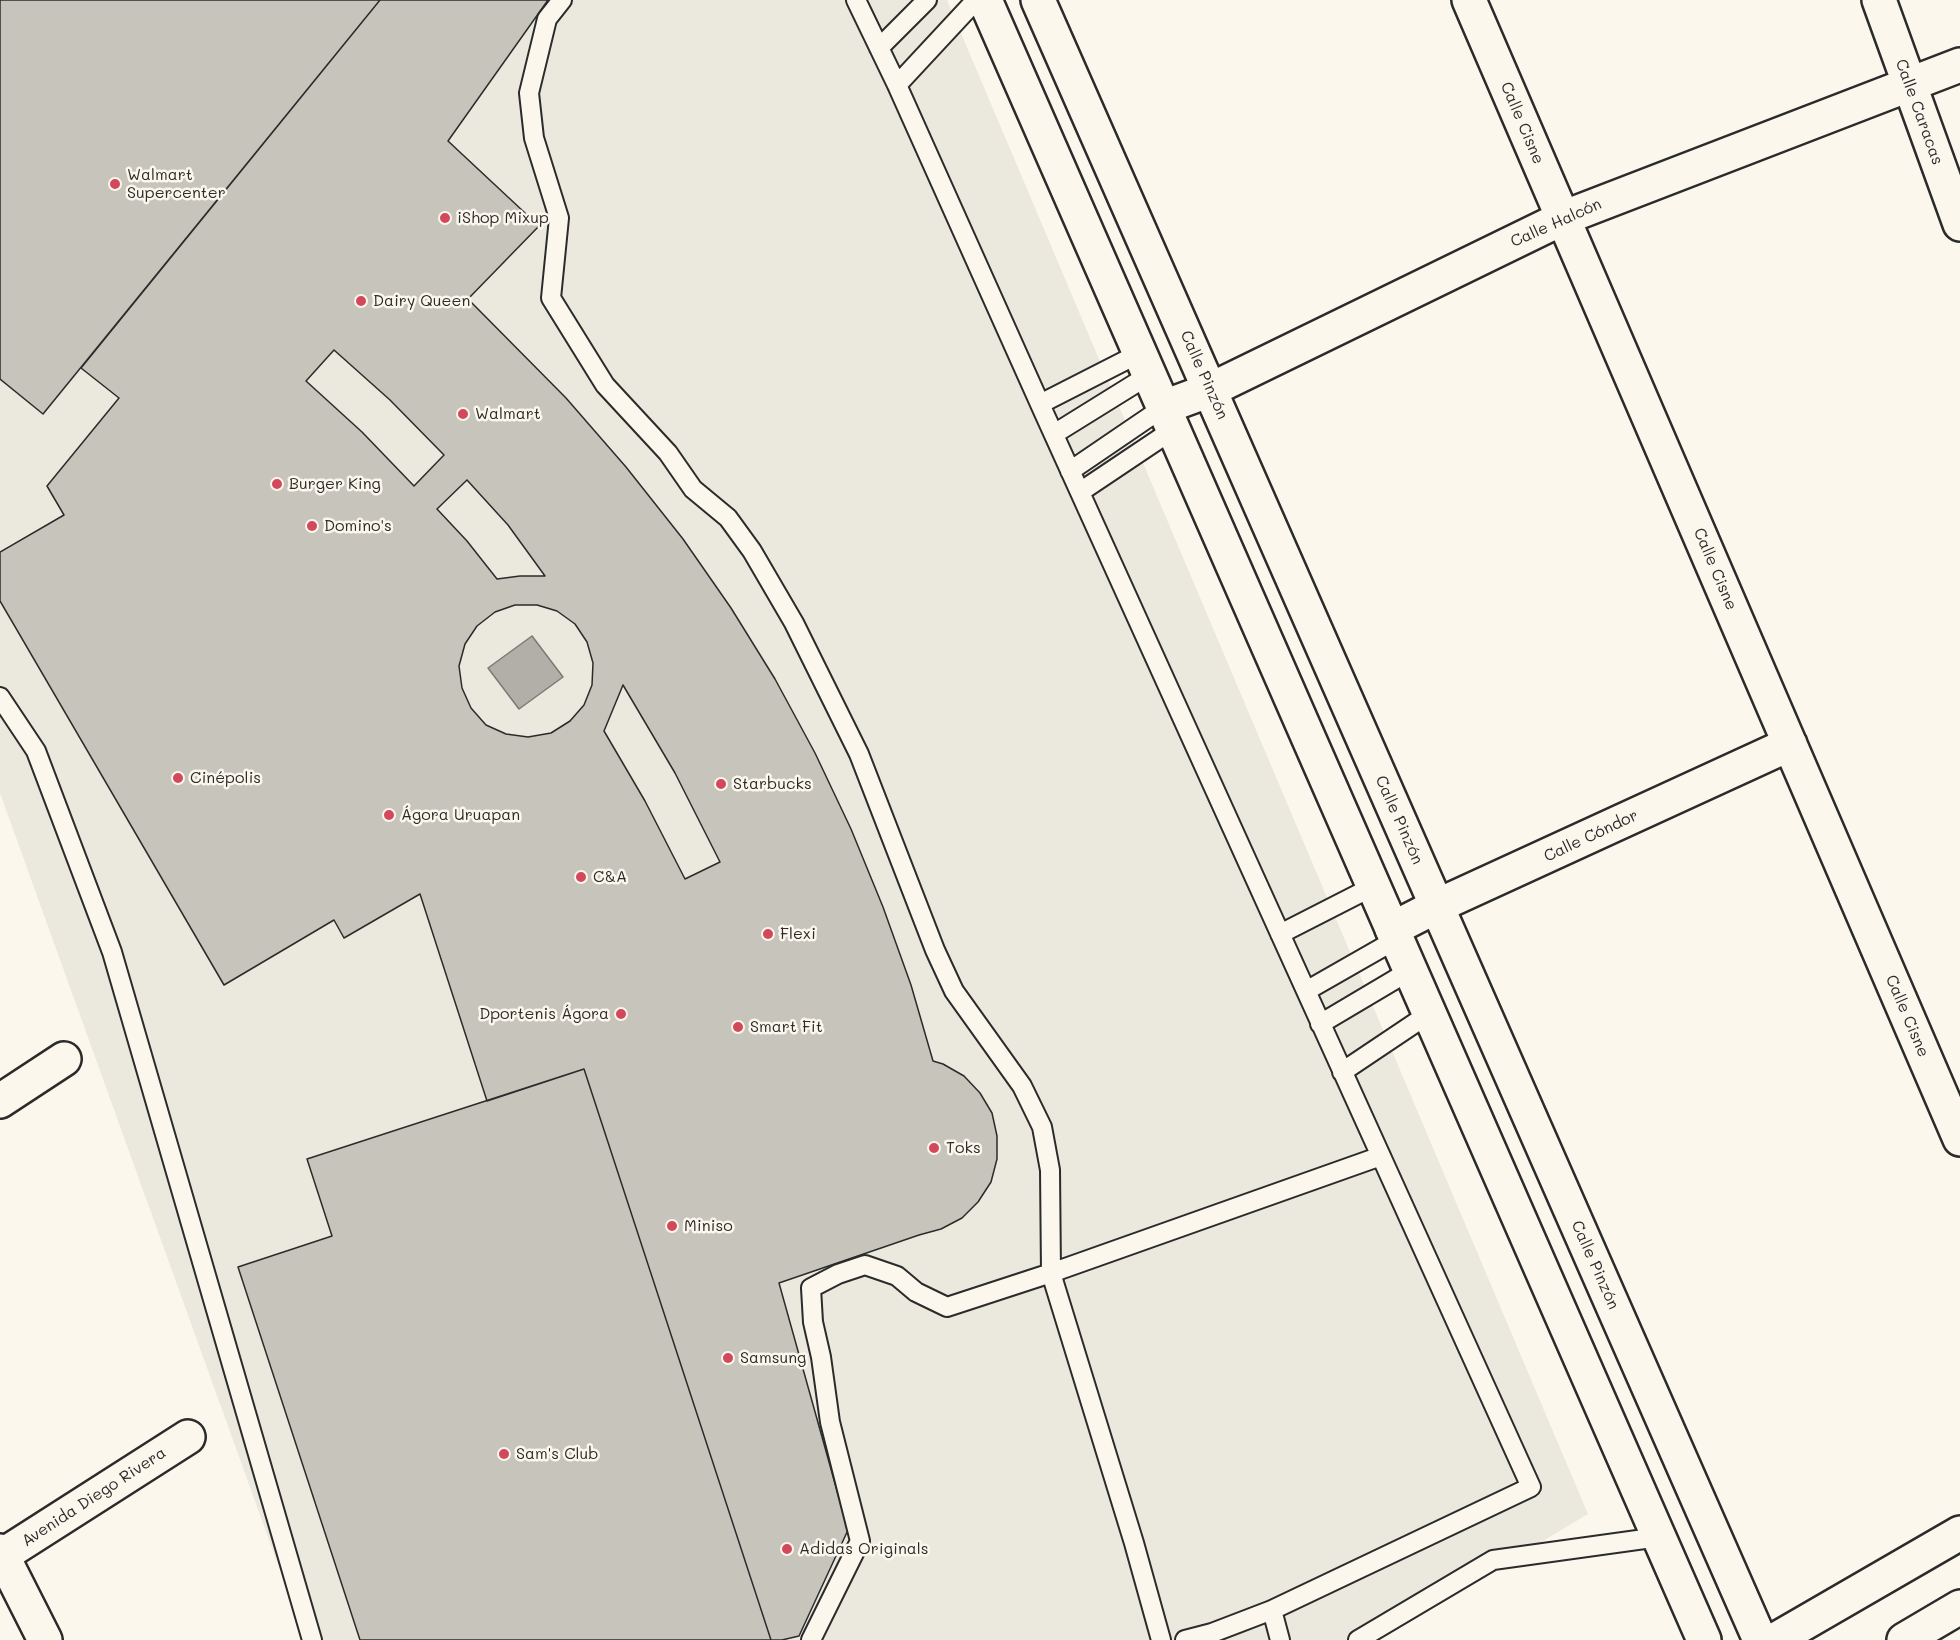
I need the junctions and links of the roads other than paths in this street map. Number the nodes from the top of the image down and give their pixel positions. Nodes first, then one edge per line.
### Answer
1 (562, 0) edge
2 (927, 0) edge
3 (976, 0) edge
4 (985, 0) edge
5 (1038, 0) edge
6 (1469, 0) edge
7 (1879, 0) edge
8 (857, 1) edge
9 (879, 48) junction
10 (1960, 65) edge
11 (897, 85) junction
12 (1910, 85) junction
13 (1563, 218) junction
14 (1960, 224) edge
15 (1145, 364) junction
16 (1210, 390) junction
17 (1040, 404) junction
18 (1169, 418) junction
19 (1054, 434) junction
20 (1070, 471) junction
21 (1080, 492) junction
22 (0, 697) edge
23 (1790, 744) junction
24 (1374, 886) junction
25 (1437, 906) junction
26 (1280, 934) junction
27 (1394, 934) junction
28 (1411, 970) junction
29 (1306, 991) junction
30 (1430, 1013) junction
31 (1320, 1024) junction
32 (64, 1059) dead end
33 (1342, 1072) junction
34 (0, 1101) edge
35 (1960, 1138) edge
36 (1381, 1156) junction
37 (1051, 1273) junction
38 (188, 1437) dead end
39 (1960, 1533) edge
40 (1659, 1537) junction
41 (1, 1555) edge
42 (1960, 1607) edge
43 (1272, 1610) junction
44 (1213, 1636) edge
45 (45, 1640) edge
46 (312, 1640) edge
47 (811, 1640) edge
48 (1161, 1640) edge
49 (1185, 1640) edge
50 (1280, 1640) edge
51 (1358, 1640) edge
52 (1704, 1640) edge
53 (1760, 1640) edge
54 (1775, 1640) edge
55 (1905, 1640) edge

1 - 37 lane
2 - 9 lane
3 - 11 lane
4 - 15 main road
5 - 16 main road, Calle Pinzón
6 - 13 main road, Calle Cisne
7 - 12 main road, Calle Caracas
8 - 9 lane
9 - 11 lane
10 - 12 main road, Calle Halcón
11 - 17 lane
12 - 13 main road, Calle Halcón
12 - 14 main road, Calle Caracas
13 - 16 main road, Calle Halcón
13 - 23 main road, Calle Cisne
15 - 17 lane
15 - 18 main road
15 - 19 lane
16 - 18 main road, Calle Halcón
16 - 25 main road, Calle Pinzón
17 - 19 lane
18 - 20 lane
18 - 21 lane
18 - 24 main road
19 - 20 lane
20 - 21 lane
21 - 26 lane
22 - 46 lane
23 - 25 main road, Calle Cóndor
23 - 35 main road, Calle Cisne
24 - 26 lane
24 - 27 main road
25 - 27 main road, Calle Cóndor
25 - 53 main road, Calle Pinzón
26 - 29 lane
27 - 28 main road
27 - 29 lane
28 - 30 main road
28 - 31 lane
29 - 31 lane
30 - 33 lane
30 - 40 main road
31 - 33 lane
32 - 34 main road
33 - 36 lane
36 - 37 lane
36 - 43 lane
37 - 47 lane
37 - 48 lane
38 - 41 main road, Avenida Diego Rivera
39 - 54 main road
40 - 51 lane
40 - 52 main road
41 - 45 main road
42 - 55 main road
43 - 44 lane
43 - 50 lane
44 - 49 lane

